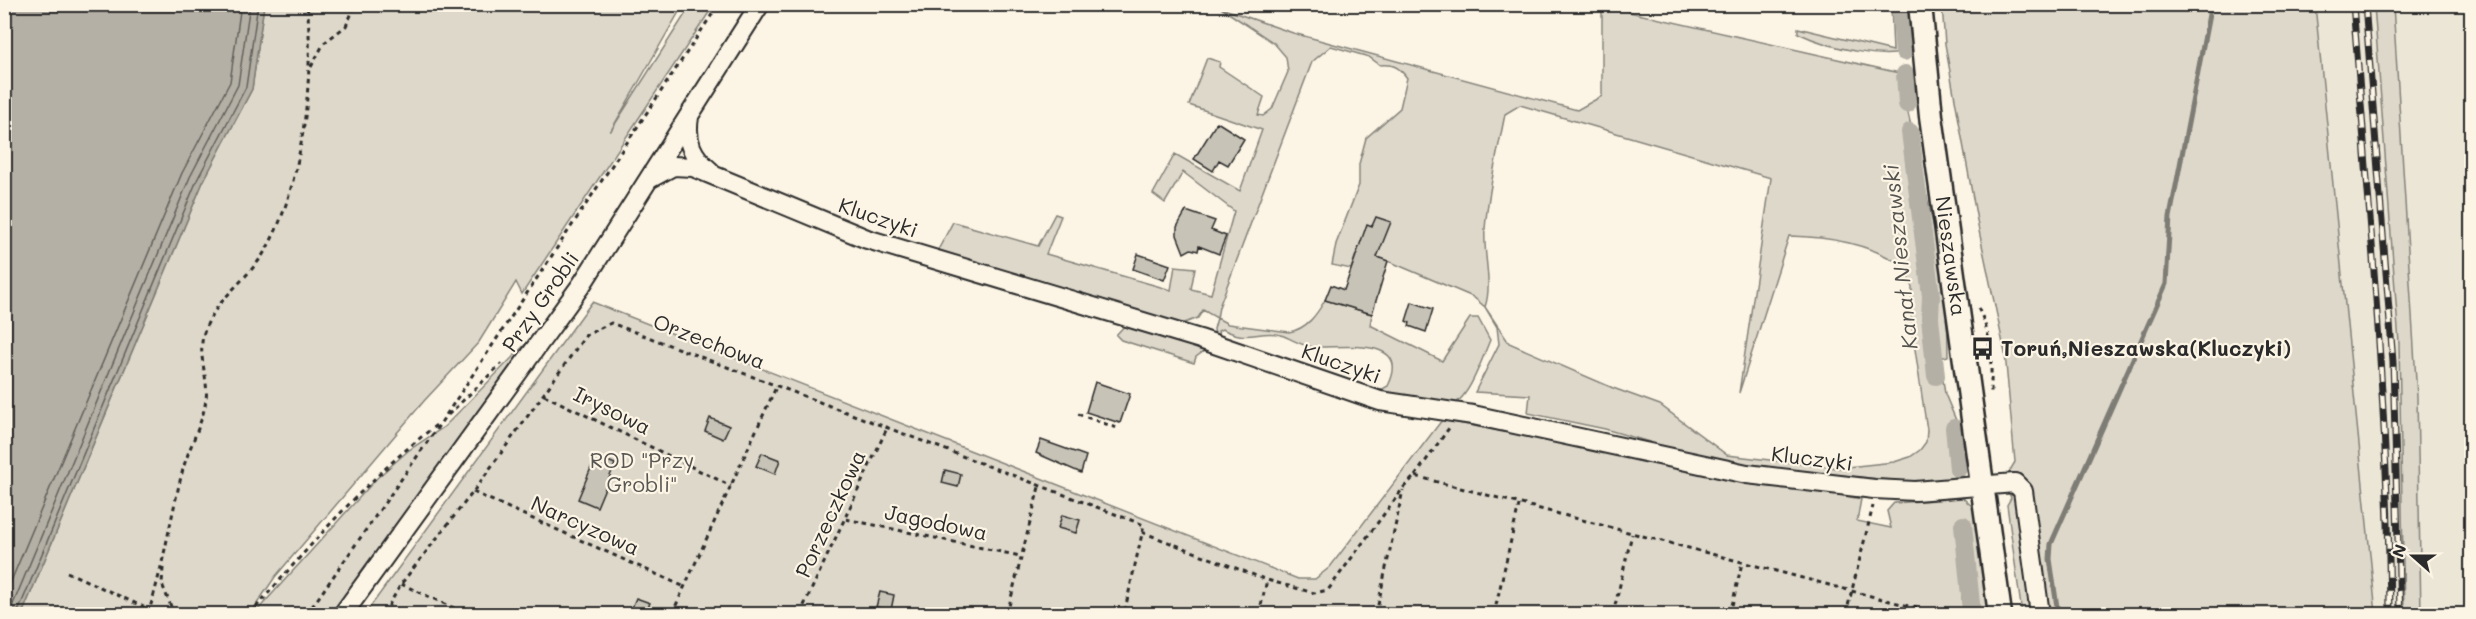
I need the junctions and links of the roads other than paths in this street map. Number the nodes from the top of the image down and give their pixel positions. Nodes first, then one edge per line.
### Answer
1 (760, 4) edge
2 (1920, 4) edge
3 (690, 113) junction
4 (711, 173) junction
5 (649, 178) junction
6 (1982, 487) junction
7 (344, 615) edge
8 (2000, 615) edge
9 (2040, 615) edge

1 - 3 street, Przy Grobli
2 - 6 main road, Nieszawska
3 - 4 street, Kluczyki
3 - 5 street, Przy Grobli
4 - 5 street, Kluczyki
4 - 6 street, Kluczyki
5 - 7 street, Przy Grobli
6 - 8 main road, Nieszawska
6 - 9 street, Kluczyki

